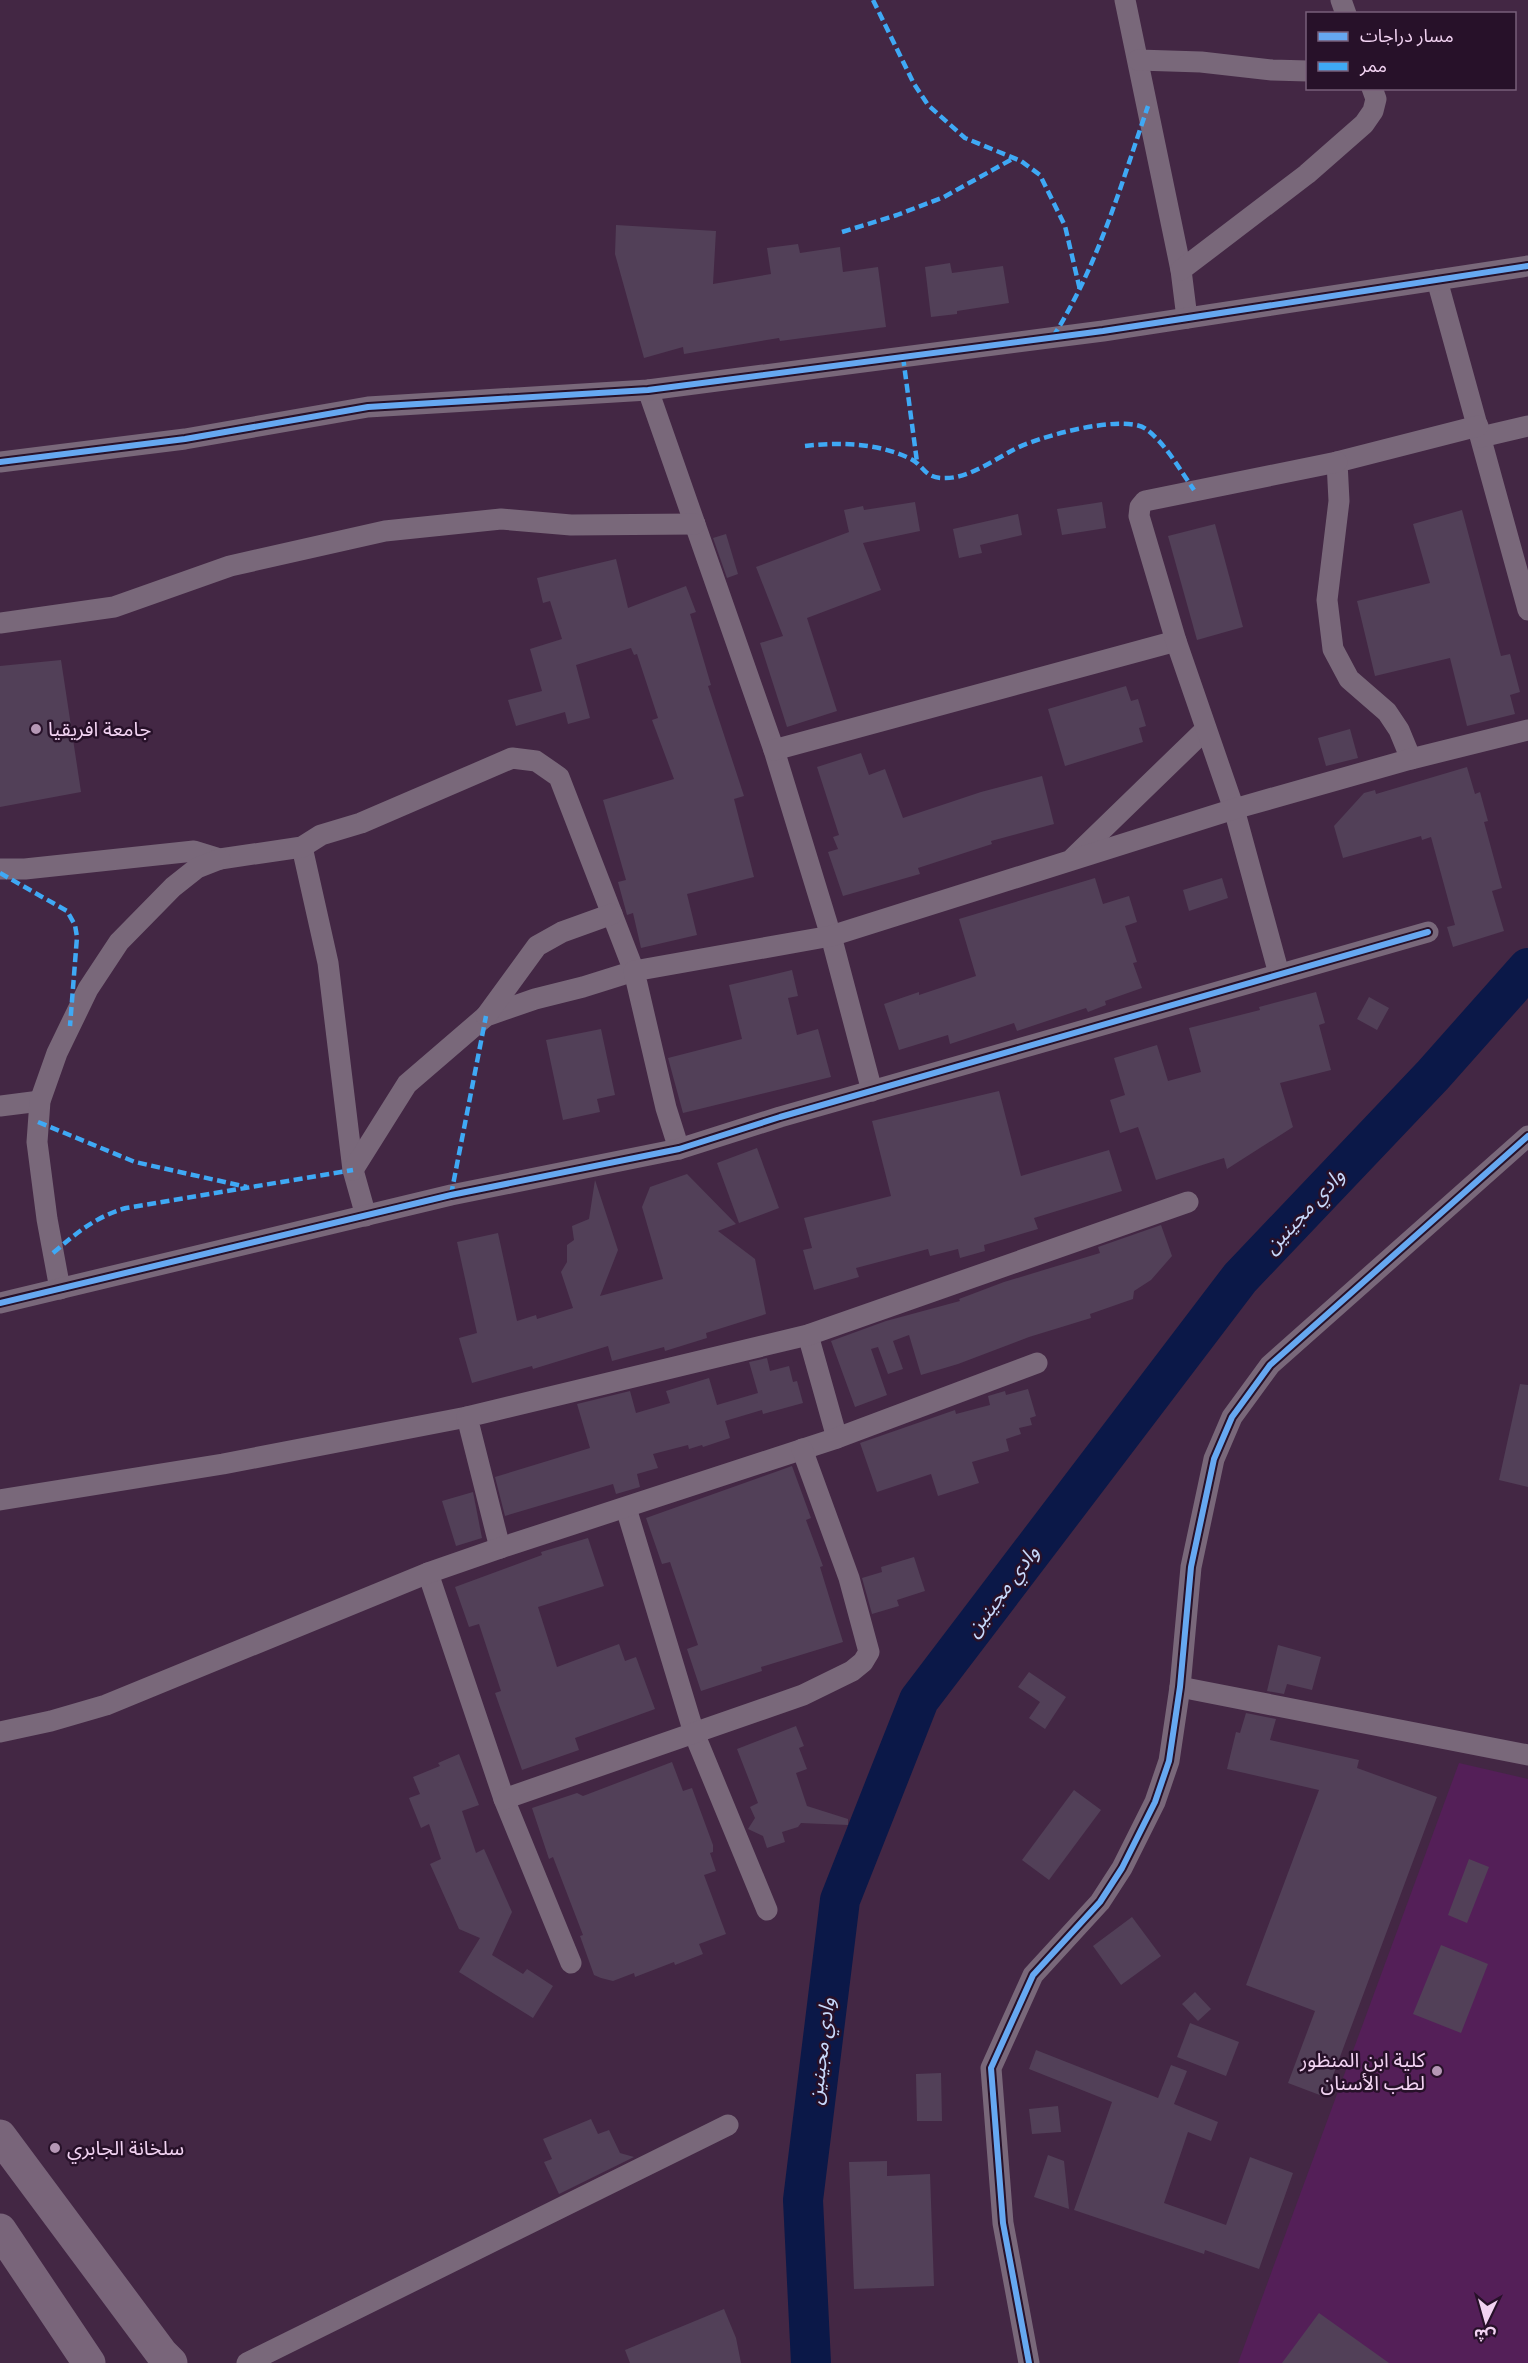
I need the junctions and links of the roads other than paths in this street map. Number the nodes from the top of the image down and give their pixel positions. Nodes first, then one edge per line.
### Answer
1 (1125, 0) edge
2 (1138, 60) junction
3 (1306, 71) edge
4 (1373, 90) edge
5 (1528, 266) edge
6 (1181, 270) junction
7 (1437, 280) junction
8 (1187, 318) junction
9 (648, 390) junction
10 (1528, 426) edge
11 (1480, 432) junction
12 (0, 462) edge
13 (1336, 462) junction
14 (695, 524) junction
15 (1528, 610) edge
16 (0, 623) edge
17 (1176, 641) junction
18 (1206, 729) junction
19 (1528, 730) edge
20 (774, 750) junction
21 (1411, 759) junction
22 (1234, 809) junction
23 (302, 847) junction
24 (220, 859) junction
25 (1070, 861) junction
26 (0, 869) edge
27 (612, 914) junction
28 (1428, 932) dead end
29 (831, 936) junction
30 (634, 971) junction
31 (1279, 974) junction
32 (486, 1016) junction
33 (872, 1091) junction
34 (40, 1101) junction
35 (0, 1106) edge
36 (1528, 1136) edge
37 (680, 1149) junction
38 (353, 1170) junction
39 (1188, 1203) dead end
40 (366, 1216) junction
41 (60, 1289) junction
42 (0, 1303) edge
43 (808, 1335) junction
44 (1037, 1363) dead end
45 (467, 1417) junction
46 (837, 1438) junction
47 (802, 1449) junction
48 (0, 1500) edge
49 (626, 1508) junction
50 (500, 1548) junction
51 (428, 1573) junction
52 (1180, 1687) junction
53 (0, 1732) edge
54 (694, 1733) junction
55 (1528, 1755) edge
56 (504, 1799) junction
57 (766, 1910) dead end
58 (571, 1963) dead end
59 (728, 2125) dead end
60 (0, 2136) edge
61 (0, 2230) edge
62 (166, 2360) edge
63 (89, 2363) edge
64 (247, 2363) edge
65 (1029, 2363) edge

1 - 2 street
2 - 3 street
2 - 6 street
4 - 6 street
5 - 7 street
6 - 8 street
7 - 8 street
7 - 11 street
8 - 9 street
9 - 12 street
9 - 14 street
10 - 11 street
11 - 13 street
11 - 15 street
13 - 17 street
13 - 21 street
14 - 16 street
14 - 20 street
17 - 18 street
17 - 20 street
18 - 22 street
18 - 25 street
19 - 21 street
20 - 29 street
21 - 22 street
22 - 25 street
22 - 31 street
23 - 24 street
23 - 27 street
23 - 38 street
24 - 26 street
24 - 34 street
25 - 29 street
27 - 30 street
27 - 32 street
28 - 31 street
29 - 30 street
29 - 33 street
30 - 32 street
30 - 37 street
31 - 33 street
32 - 38 street
33 - 37 street
34 - 35 street
34 - 41 street
36 - 52 street
37 - 40 street
38 - 40 street
39 - 43 street
40 - 41 street
41 - 42 street
43 - 45 street
43 - 46 street
44 - 46 street
45 - 48 street
45 - 50 street
46 - 47 street
47 - 49 street
47 - 54 street
49 - 50 street
49 - 54 street
50 - 51 street
51 - 53 street
51 - 56 street
52 - 55 street
52 - 65 street
54 - 56 street
54 - 57 street
56 - 58 street
59 - 64 street
60 - 62 highway
61 - 63 highway

